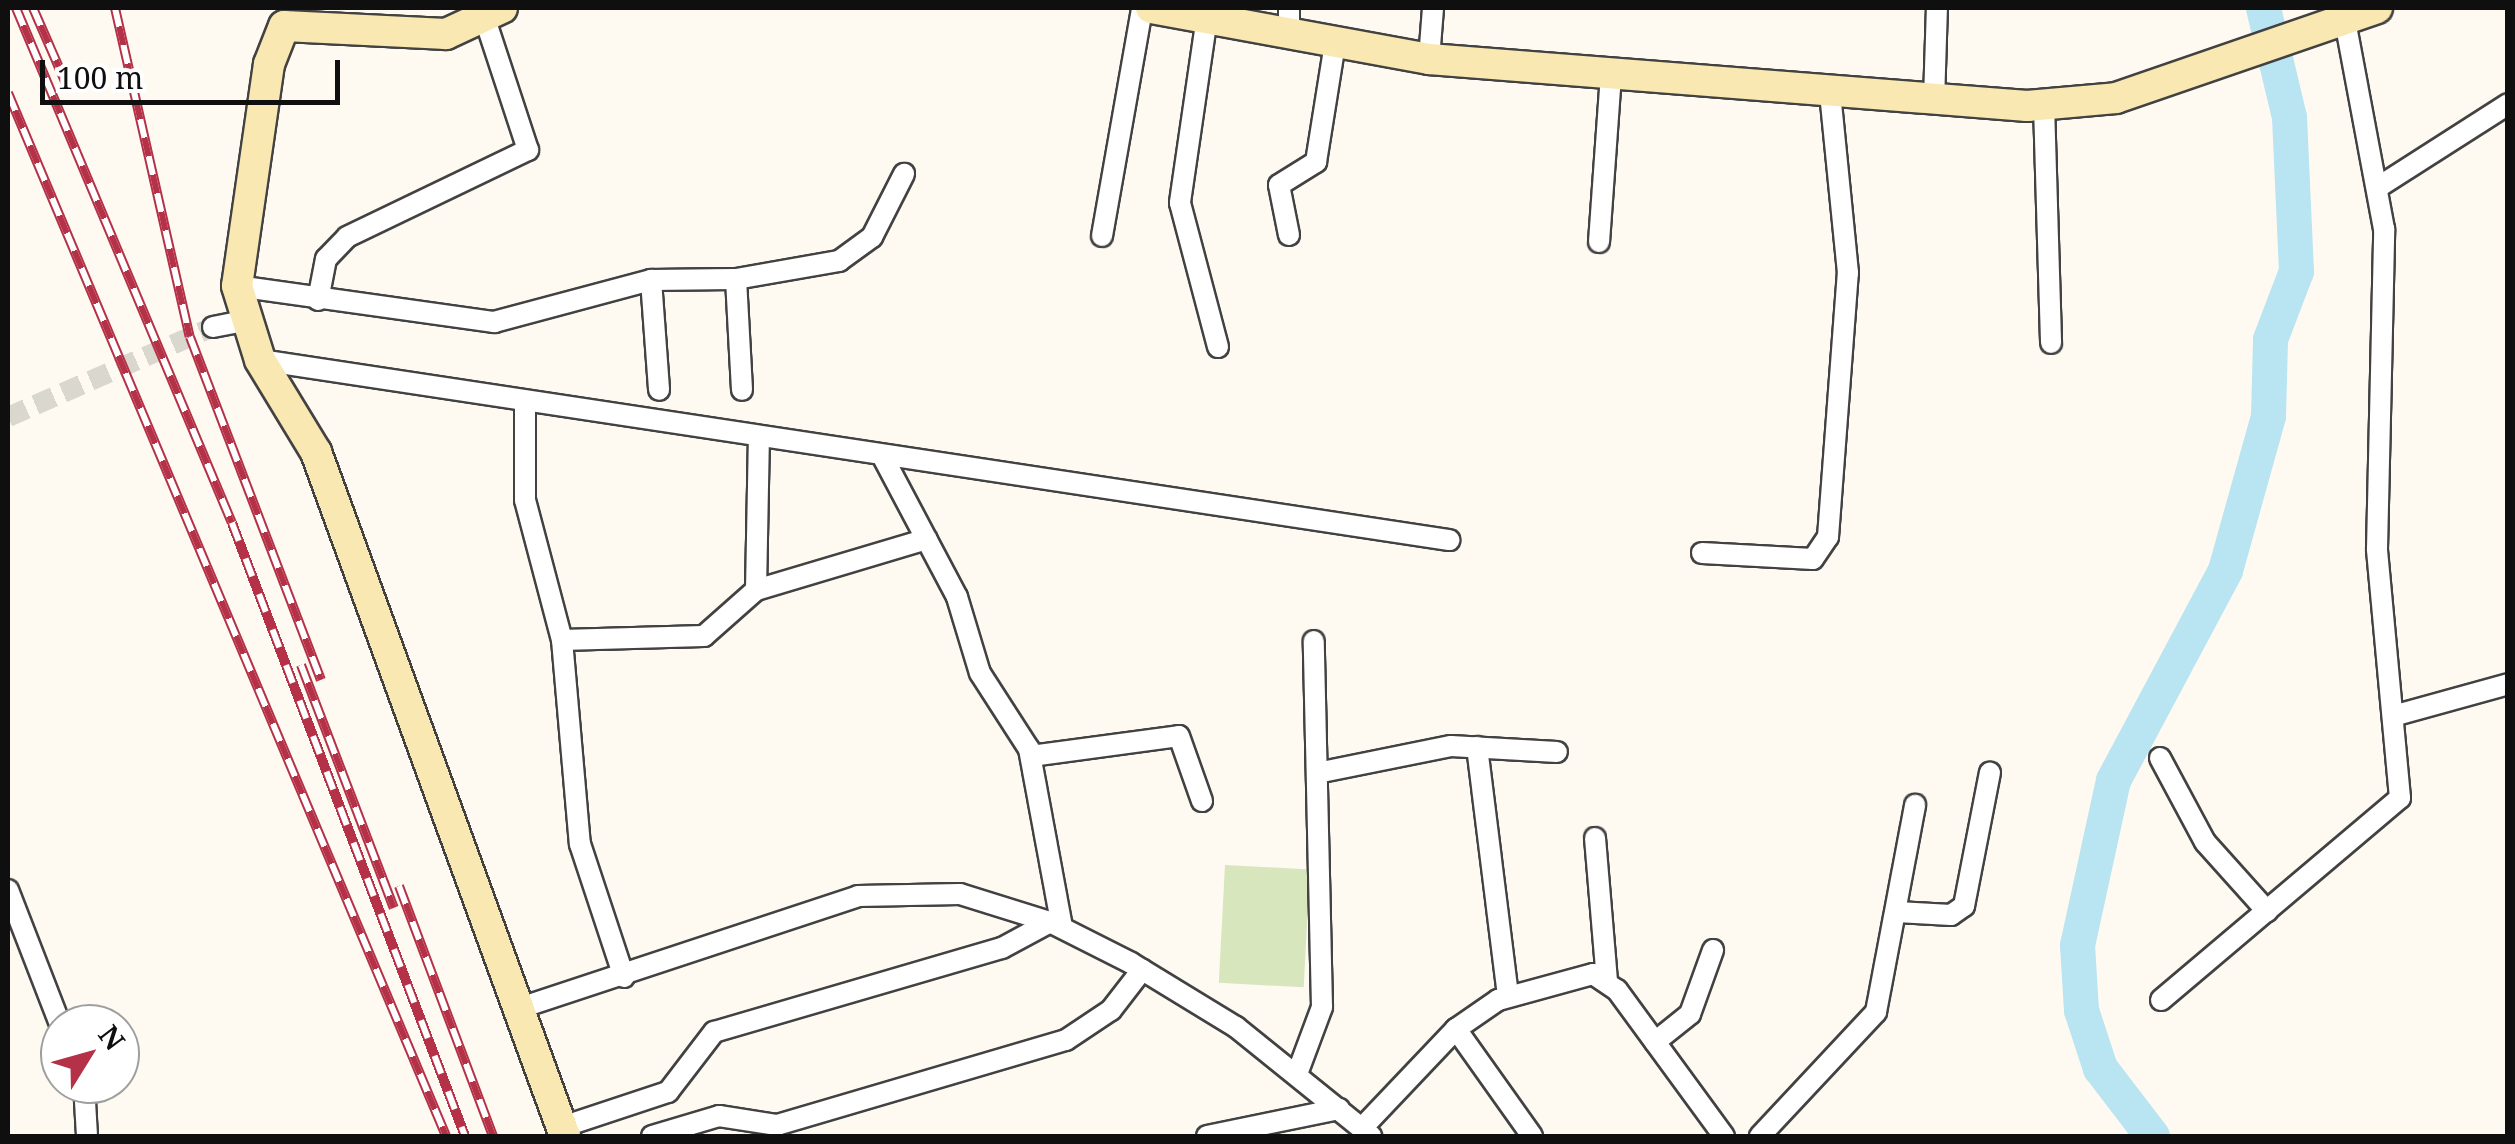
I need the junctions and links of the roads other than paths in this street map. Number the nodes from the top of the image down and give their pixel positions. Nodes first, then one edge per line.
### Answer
1 (1142, 8) edge
2 (1151, 8) edge
3 (1433, 8) edge
4 (1937, 8) edge
5 (2378, 8) edge
6 (494, 13) edge
7 (2344, 13) edge
8 (282, 17) edge
9 (1207, 17) junction
10 (1289, 21) edge
11 (1336, 43) junction
12 (1429, 59) junction
13 (1611, 76) junction
14 (1830, 94) junction
15 (1934, 100) junction
16 (2508, 104) edge
17 (2044, 105) junction
18 (904, 174) dead end
19 (2380, 186) junction
20 (1289, 235) dead end
21 (1102, 236) dead end
22 (1598, 242) dead end
23 (736, 279) junction
24 (651, 280) junction
25 (237, 286) junction
26 (318, 300) junction
27 (244, 321) junction
28 (214, 327) tunnel mouth
29 (2050, 343) dead end
30 (1218, 347) dead end
31 (260, 360) junction
32 (659, 390) dead end
33 (742, 390) dead end
34 (525, 405) junction
35 (759, 440) junction
36 (884, 460) junction
37 (927, 539) junction
38 (1449, 540) dead end
39 (1702, 552) dead end
40 (756, 590) junction
41 (562, 640) junction
42 (1314, 641) dead end
43 (2508, 684) edge
44 (2393, 716) junction
45 (1476, 747) junction
46 (1557, 752) dead end
47 (1031, 756) junction
48 (2160, 758) dead end
49 (1990, 772) dead end
50 (1317, 773) junction
51 (1202, 802) dead end
52 (1915, 805) dead end
53 (1594, 838) dead end
54 (8, 890) edge
55 (2266, 911) junction
56 (1897, 912) junction
57 (1056, 924) junction
58 (1713, 950) dead end
59 (1142, 970) junction
60 (624, 977) junction
61 (1607, 980) junction
62 (1508, 995) junction
63 (2160, 1000) dead end
64 (52, 1004) edge
65 (523, 1007) junction
66 (1456, 1029) junction
67 (1655, 1042) junction
68 (1297, 1074) junction
69 (85, 1104) edge
70 (1339, 1110) junction
71 (1276, 1129) edge
72 (563, 1132) edge
73 (1366, 1132) edge
74 (87, 1136) edge
75 (652, 1136) edge
76 (1207, 1136) edge
77 (1532, 1136) edge
78 (1724, 1136) edge
79 (1760, 1136) edge

1 - 21 street
2 - 9 street
3 - 12 street
4 - 15 street
5 - 7 street
6 - 8 street
6 - 26 street
7 - 17 street
7 - 19 street
8 - 25 street
9 - 10 street
9 - 30 street
10 - 11 street
11 - 12 street
11 - 20 street
12 - 13 street
13 - 14 street
13 - 22 street
14 - 15 street
14 - 39 street
15 - 17 street
16 - 19 street
17 - 29 street
18 - 23 street
19 - 44 street
23 - 24 street
23 - 33 street
24 - 26 street
24 - 32 street
25 - 26 street
25 - 27 street
27 - 28 street
27 - 31 street
31 - 34 street
31 - 65 street
34 - 35 street
34 - 41 street
35 - 36 street
35 - 40 street
36 - 37 street
36 - 38 street
37 - 40 street
37 - 47 street
40 - 41 street
41 - 60 street
42 - 50 street
43 - 44 street
44 - 55 street
45 - 46 street
45 - 50 street
45 - 62 street
47 - 51 street
47 - 57 street
48 - 55 street
49 - 56 street
50 - 68 street
52 - 56 street
53 - 61 street
54 - 64 street
55 - 63 street
56 - 79 street
57 - 59 street
57 - 60 street
57 - 72 street
58 - 67 street
59 - 68 street
59 - 75 street
60 - 65 street
61 - 62 street
61 - 67 street
62 - 66 street
65 - 72 street
66 - 73 street
66 - 77 street
67 - 78 street
68 - 70 street
69 - 74 street
70 - 71 street
70 - 73 street
71 - 76 street

